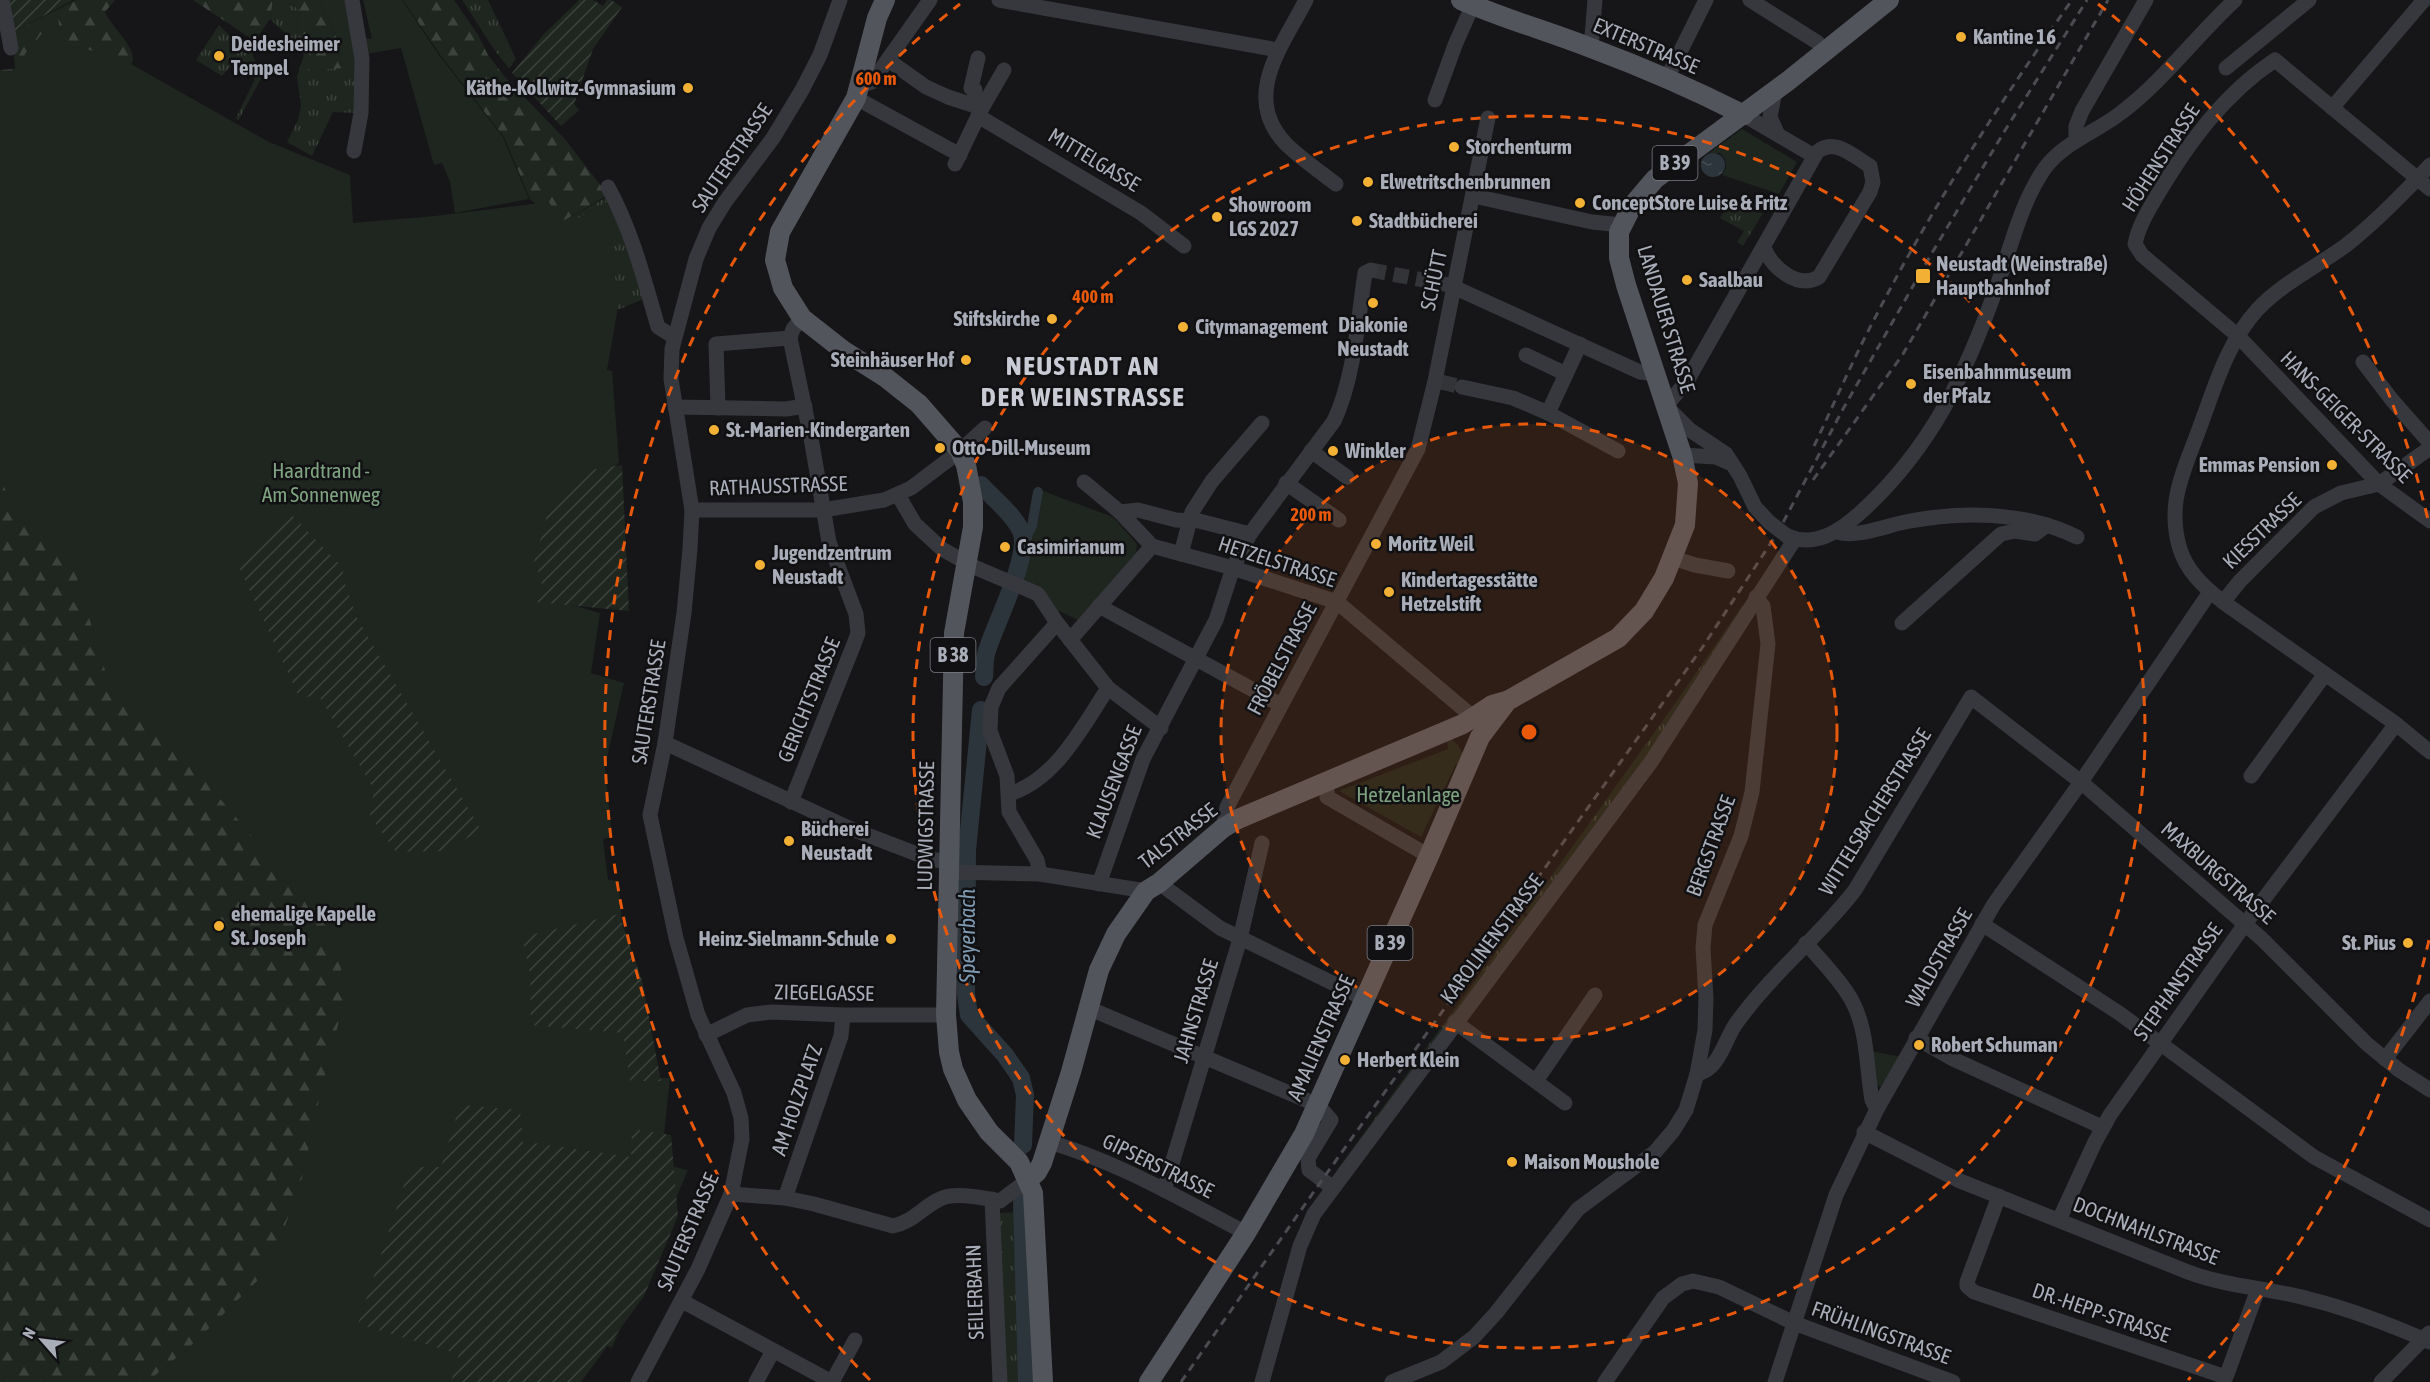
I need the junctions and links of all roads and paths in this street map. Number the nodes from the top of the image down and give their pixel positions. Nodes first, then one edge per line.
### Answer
1 (2, 0) edge
2 (352, 0) edge
3 (840, 0) edge
4 (885, 0) edge
5 (930, 0) edge
6 (999, 0) edge
7 (1306, 0) edge
8 (1595, 0) edge
9 (1706, 0) edge
10 (1750, 0) edge
11 (1889, 0) edge
12 (2146, 0) edge
13 (2235, 0) edge
14 (2309, 0) edge
15 (1470, 2) edge
16 (2425, 2) edge
17 (11, 48) dead end
18 (1591, 48) junction
19 (1278, 50) junction
20 (1825, 50) junction
21 (978, 58) dead end
22 (888, 60) junction
23 (2226, 68) dead end
24 (1004, 70) dead end
25 (1666, 80) junction
26 (1774, 91) junction
27 (858, 92) junction
28 (1435, 100) dead end
29 (2332, 108) junction
30 (978, 110) junction
31 (1743, 115) junction
32 (1488, 118) dead end
33 (1778, 135) junction
34 (2076, 141) junction
35 (354, 151) dead end
36 (1815, 156) junction
37 (2430, 165) edge
38 (2418, 177) junction
39 (1336, 184) dead end
40 (608, 187) dead end
41 (2430, 189) edge
42 (1474, 196) junction
43 (1622, 225) junction
44 (1184, 246) dead end
45 (1764, 248) junction
46 (1368, 272) dead end
47 (1451, 287) junction
48 (802, 318) junction
49 (2238, 336) junction
50 (674, 337) junction
51 (790, 338) junction
52 (1580, 344) junction
53 (1526, 355) dead end
54 (2363, 362) dead end
55 (1566, 374) junction
56 (1656, 374) junction
57 (1462, 387) tunnel mouth
58 (805, 406) junction
59 (675, 407) junction
60 (718, 408) junction
61 (1548, 413) junction
62 (1673, 413) junction
63 (1262, 423) dead end
64 (986, 428) dead end
65 (1702, 440) junction
66 (2430, 443) edge
67 (2430, 448) edge
68 (1418, 449) joint
69 (960, 451) junction
70 (1311, 451) junction
71 (1618, 451) dead end
72 (1682, 455) junction
73 (1735, 466) junction
74 (1347, 477) dead end
75 (1084, 482) dead end
76 (1286, 483) junction
77 (2379, 484) junction
78 (898, 495) junction
79 (692, 510) junction
80 (823, 510) junction
81 (1120, 512) junction
82 (1189, 520) junction
83 (1339, 520) dead end
84 (2430, 522) edge
85 (2047, 525) junction
86 (1837, 532) junction
87 (1250, 534) junction
88 (1791, 537) junction
89 (2077, 537) dead end
90 (1152, 546) junction
91 (1181, 554) junction
92 (1673, 558) junction
93 (967, 563) junction
94 (1233, 568) junction
95 (1728, 571) dead end
96 (1756, 597) junction
97 (2217, 597) junction
98 (1337, 602) junction
99 (1099, 606) junction
100 (1057, 623) junction
101 (1902, 623) dead end
102 (1070, 639) junction
103 (1196, 658) junction
104 (2325, 674) junction
105 (1108, 688) junction
106 (1971, 697) joint
107 (1509, 700) junction
108 (1281, 705) junction
109 (1473, 717) junction
110 (2396, 724) junction
111 (1161, 728) junction
112 (1451, 730) junction
113 (1480, 737) junction
114 (665, 743) junction
115 (2430, 752) edge
116 (1472, 756) junction
117 (2251, 776) dead end
118 (1327, 781) junction
119 (2082, 782) junction
120 (1009, 795) junction
121 (791, 802) junction
122 (1223, 828) junction
123 (1262, 843) dead end
124 (1430, 856) junction
125 (958, 869) junction
126 (1040, 874) junction
127 (1099, 885) junction
128 (1152, 887) junction
129 (1982, 924) junction
130 (2245, 924) junction
131 (1240, 939) junction
132 (1806, 943) junction
133 (1595, 995) dead end
134 (1365, 999) junction
135 (2430, 1000) edge
136 (1088, 1008) junction
137 (843, 1015) junction
138 (946, 1015) junction
139 (1455, 1022) junction
140 (706, 1035) junction
141 (1916, 1038) junction
142 (2160, 1043) junction
143 (1204, 1056) junction
144 (2385, 1059) junction
145 (1697, 1074) junction
146 (1536, 1081) junction
147 (2430, 1090) edge
148 (1565, 1103) dead end
149 (1317, 1107) junction
150 (1876, 1109) junction
151 (2102, 1127) junction
152 (1864, 1132) junction
153 (1049, 1142) junction
154 (1019, 1162) junction
155 (1333, 1188) junction
156 (1032, 1189) junction
157 (1164, 1190) junction
158 (731, 1194) junction
159 (1999, 1196) junction
160 (785, 1198) junction
161 (992, 1199) junction
162 (2059, 1220) junction
163 (2430, 1221) edge
164 (1246, 1233) junction
165 (2258, 1290) junction
166 (682, 1301) junction
167 (1794, 1323) junction
168 (2427, 1338) edge
169 (855, 1340) dead end
170 (773, 1351) junction
171 (638, 1382) edge
172 (756, 1382) edge
173 (832, 1382) edge
174 (1000, 1382) edge
175 (1043, 1382) edge
176 (1149, 1382) edge
177 (1262, 1382) edge
178 (1392, 1382) edge
179 (1605, 1382) edge
180 (1775, 1382) edge
181 (1953, 1382) edge
182 (2381, 1382) edge

1 - 17 street
2 - 35 street
3 - 50 street, SAUTERSTRASSE
4 - 27 main road, B 38
5 - 22 street
6 - 19 street
7 - 19 street
8 - 18 street
9 - 25 street
10 - 20 street
11 - 20 main road, LANDAUER STRASSE / B 39
12 - 34 street
13 - 34 street
14 - 23 street
15 - 18 main road, EXTERSTRASSE
15 - 28 street
16 - 29 street
18 - 25 main road, EXTERSTRASSE
19 - 39 street
20 - 26 main road, LANDAUER STRASSE / B 39
21 - 30 street
22 - 27 street
22 - 30 street, MITTELGASSE
24 - 30 street
25 - 31 main road, EXTERSTRASSE
26 - 31 main road, LANDAUER STRASSE / B 39
26 - 33 street
27 - 30 street
27 - 48 main road, B 38
29 - 38 street, HÖHENSTRASSE
29 - 49 street, HÖHENSTRASSE
30 - 44 street, MITTELGASSE
31 - 33 street
31 - 43 main road, LANDAUER STRASSE / B 39
32 - 42 street, SCHÜTT
33 - 36 street
34 - 86 street
36 - 45 street
36 - 45 street
37 - 38 street
38 - 41 street, HÖHENSTRASSE
38 - 49 street
40 - 50 street
42 - 43 street
42 - 47 street, SCHÜTT
43 - 56 main road, LANDAUER STRASSE / B 39
45 - 62 street
46 - 70 street
47 - 52 street
47 - 68 street, SCHÜTT
48 - 51 street
48 - 69 main road, B 38
49 - 77 street, HANS-GEIGER-STRASSE
49 - 97 street
50 - 59 street, SAUTERSTRASSE
51 - 58 street, GERICHTSTRASSE
51 - 60 street
52 - 55 street
52 - 56 street
53 - 55 street
54 - 66 street
55 - 61 street
56 - 62 main road, LANDAUER STRASSE / B 39
57 - 61 street
58 - 60 street
58 - 80 street, GERICHTSTRASSE
59 - 60 street
59 - 79 street, SAUTERSTRASSE
61 - 71 street
62 - 65 street
62 - 72 main road, LANDAUER STRASSE / B 39
63 - 82 street
64 - 69 street, RATHAUSSTRASSE
65 - 72 street
65 - 73 street
67 - 77 street, KIESSTRASSE
68 - 98 street, FRÖBELSTRASSE
69 - 78 street, RATHAUSSTRASSE
69 - 93 main road, LUDWIGSTRASSE / B 38
70 - 74 street
70 - 76 street
72 - 73 street
72 - 92 main road, LANDAUER STRASSE / B 39
73 - 88 street, bridge
75 - 81 street
76 - 83 street
76 - 87 street
77 - 84 street, HANS-GEIGER-STRASSE
77 - 97 street, KIESSTRASSE
78 - 80 street, RATHAUSSTRASSE
78 - 93 street, KLAUSENGASSE
79 - 80 street, RATHAUSSTRASSE
79 - 114 street, SAUTERSTRASSE
80 - 121 street, GERICHTSTRASSE
81 - 82 street
81 - 90 street
82 - 87 street
82 - 91 street
85 - 86 street
85 - 89 street
85 - 101 street
86 - 88 street
87 - 94 street
88 - 96 street, KAROLINENSTRASSE
90 - 91 street, HETZELSTRASSE
90 - 99 street
91 - 94 street, HETZELSTRASSE
92 - 95 street
92 - 107 main road, TALSTRASSE / B 39
93 - 100 street, KLAUSENGASSE
93 - 125 main road, LUDWIGSTRASSE / B 38
94 - 98 street, HETZELSTRASSE
94 - 103 street
96 - 139 street, KAROLINENSTRASSE
96 - 145 street, BERGSTRASSE
97 - 104 street
97 - 119 street, WALDSTRASSE
98 - 108 street, FRÖBELSTRASSE
98 - 109 street, HETZELSTRASSE
99 - 102 street
99 - 103 street
100 - 102 street, KLAUSENGASSE
100 - 120 street
102 - 105 street, KLAUSENGASSE
103 - 108 street
103 - 111 street
104 - 110 street
104 - 117 street
105 - 111 street, KLAUSENGASSE
105 - 120 street
106 - 119 street, MAXBURGSTRASSE
106 - 132 street, WITTELSBACHERSTRASSE
107 - 109 main road, TALSTRASSE / B 39
107 - 113 main road, AMALIENSTRASSE / B 39
108 - 122 street, FRÖBELSTRASSE
109 - 112 main road, TALSTRASSE / B 39
109 - 113 main road
110 - 115 street
110 - 130 street, STEPHANSTRASSE
111 - 127 street, KLAUSENGASSE
112 - 116 main road
112 - 118 main road, TALSTRASSE / B 39
113 - 116 main road, AMALIENSTRASSE / B 39
114 - 121 street
114 - 140 street, SAUTERSTRASSE
116 - 124 main road, AMALIENSTRASSE / B 39
118 - 122 main road, TALSTRASSE / B 39
118 - 124 street
119 - 129 street, WALDSTRASSE
119 - 130 street, MAXBURGSTRASSE
120 - 126 street
121 - 125 street
122 - 128 main road, TALSTRASSE / B 39
123 - 131 street, JAHNSTRASSE
124 - 134 main road, AMALIENSTRASSE / B 39
125 - 126 street
125 - 138 main road, LUDWIGSTRASSE / B 38
126 - 127 street
127 - 128 street
128 - 131 street
128 - 136 main road, TALSTRASSE / B 39
129 - 141 street, WALDSTRASSE
129 - 142 street
130 - 142 street, STEPHANSTRASSE
130 - 144 street, MAXBURGSTRASSE
131 - 134 street
131 - 143 street, JAHNSTRASSE
132 - 145 street, WITTELSBACHERSTRASSE
132 - 150 street
133 - 146 street
134 - 149 main road, AMALIENSTRASSE / B 39
135 - 144 street
136 - 143 street
136 - 153 main road, TALSTRASSE / B 39
137 - 138 street, ZIEGELGASSE
137 - 140 street, ZIEGELGASSE
137 - 160 street, AM HOLZPLATZ
138 - 154 main road, LUDWIGSTRASSE / B 38
139 - 146 street
139 - 155 street, KAROLINENSTRASSE
140 - 158 street, SAUTERSTRASSE
141 - 150 street, WALDSTRASSE
141 - 151 street
142 - 151 street, STEPHANSTRASSE
142 - 163 street
143 - 149 street
143 - 157 street, JAHNSTRASSE
144 - 147 street, MAXBURGSTRASSE
145 - 178 street
146 - 148 street
149 - 155 street
149 - 164 main road, AMALIENSTRASSE / B 39
150 - 152 street, WALDSTRASSE
151 - 162 street, STEPHANSTRASSE
152 - 159 street, DOCHNAHLSTRASSE
152 - 167 street, WALDSTRASSE
153 - 154 main road
153 - 156 main road, TALSTRASSE / B 39
153 - 157 street, GIPSERSTRASSE
154 - 156 main road, LUDWIGSTRASSE
155 - 177 street, KAROLINENSTRASSE
156 - 161 street
156 - 175 main road
157 - 164 street, GIPSERSTRASSE
158 - 160 street
158 - 166 street, SAUTERSTRASSE
159 - 162 street, DOCHNAHLSTRASSE
159 - 165 street, DR.-HEPP-STRASSE
160 - 161 street
161 - 174 street, SEILERBAHN
162 - 165 street, DOCHNAHLSTRASSE
164 - 176 main road, AMALIENSTRASSE / B 39
165 - 168 street, DOCHNAHLSTRASSE
166 - 170 street
166 - 171 street, SAUTERSTRASSE
167 - 179 street, FRÜHLINGSTRASSE
167 - 180 street, WALDSTRASSE
167 - 181 street, FRÜHLINGSTRASSE
168 - 182 street
169 - 173 street
170 - 172 street
170 - 173 street

